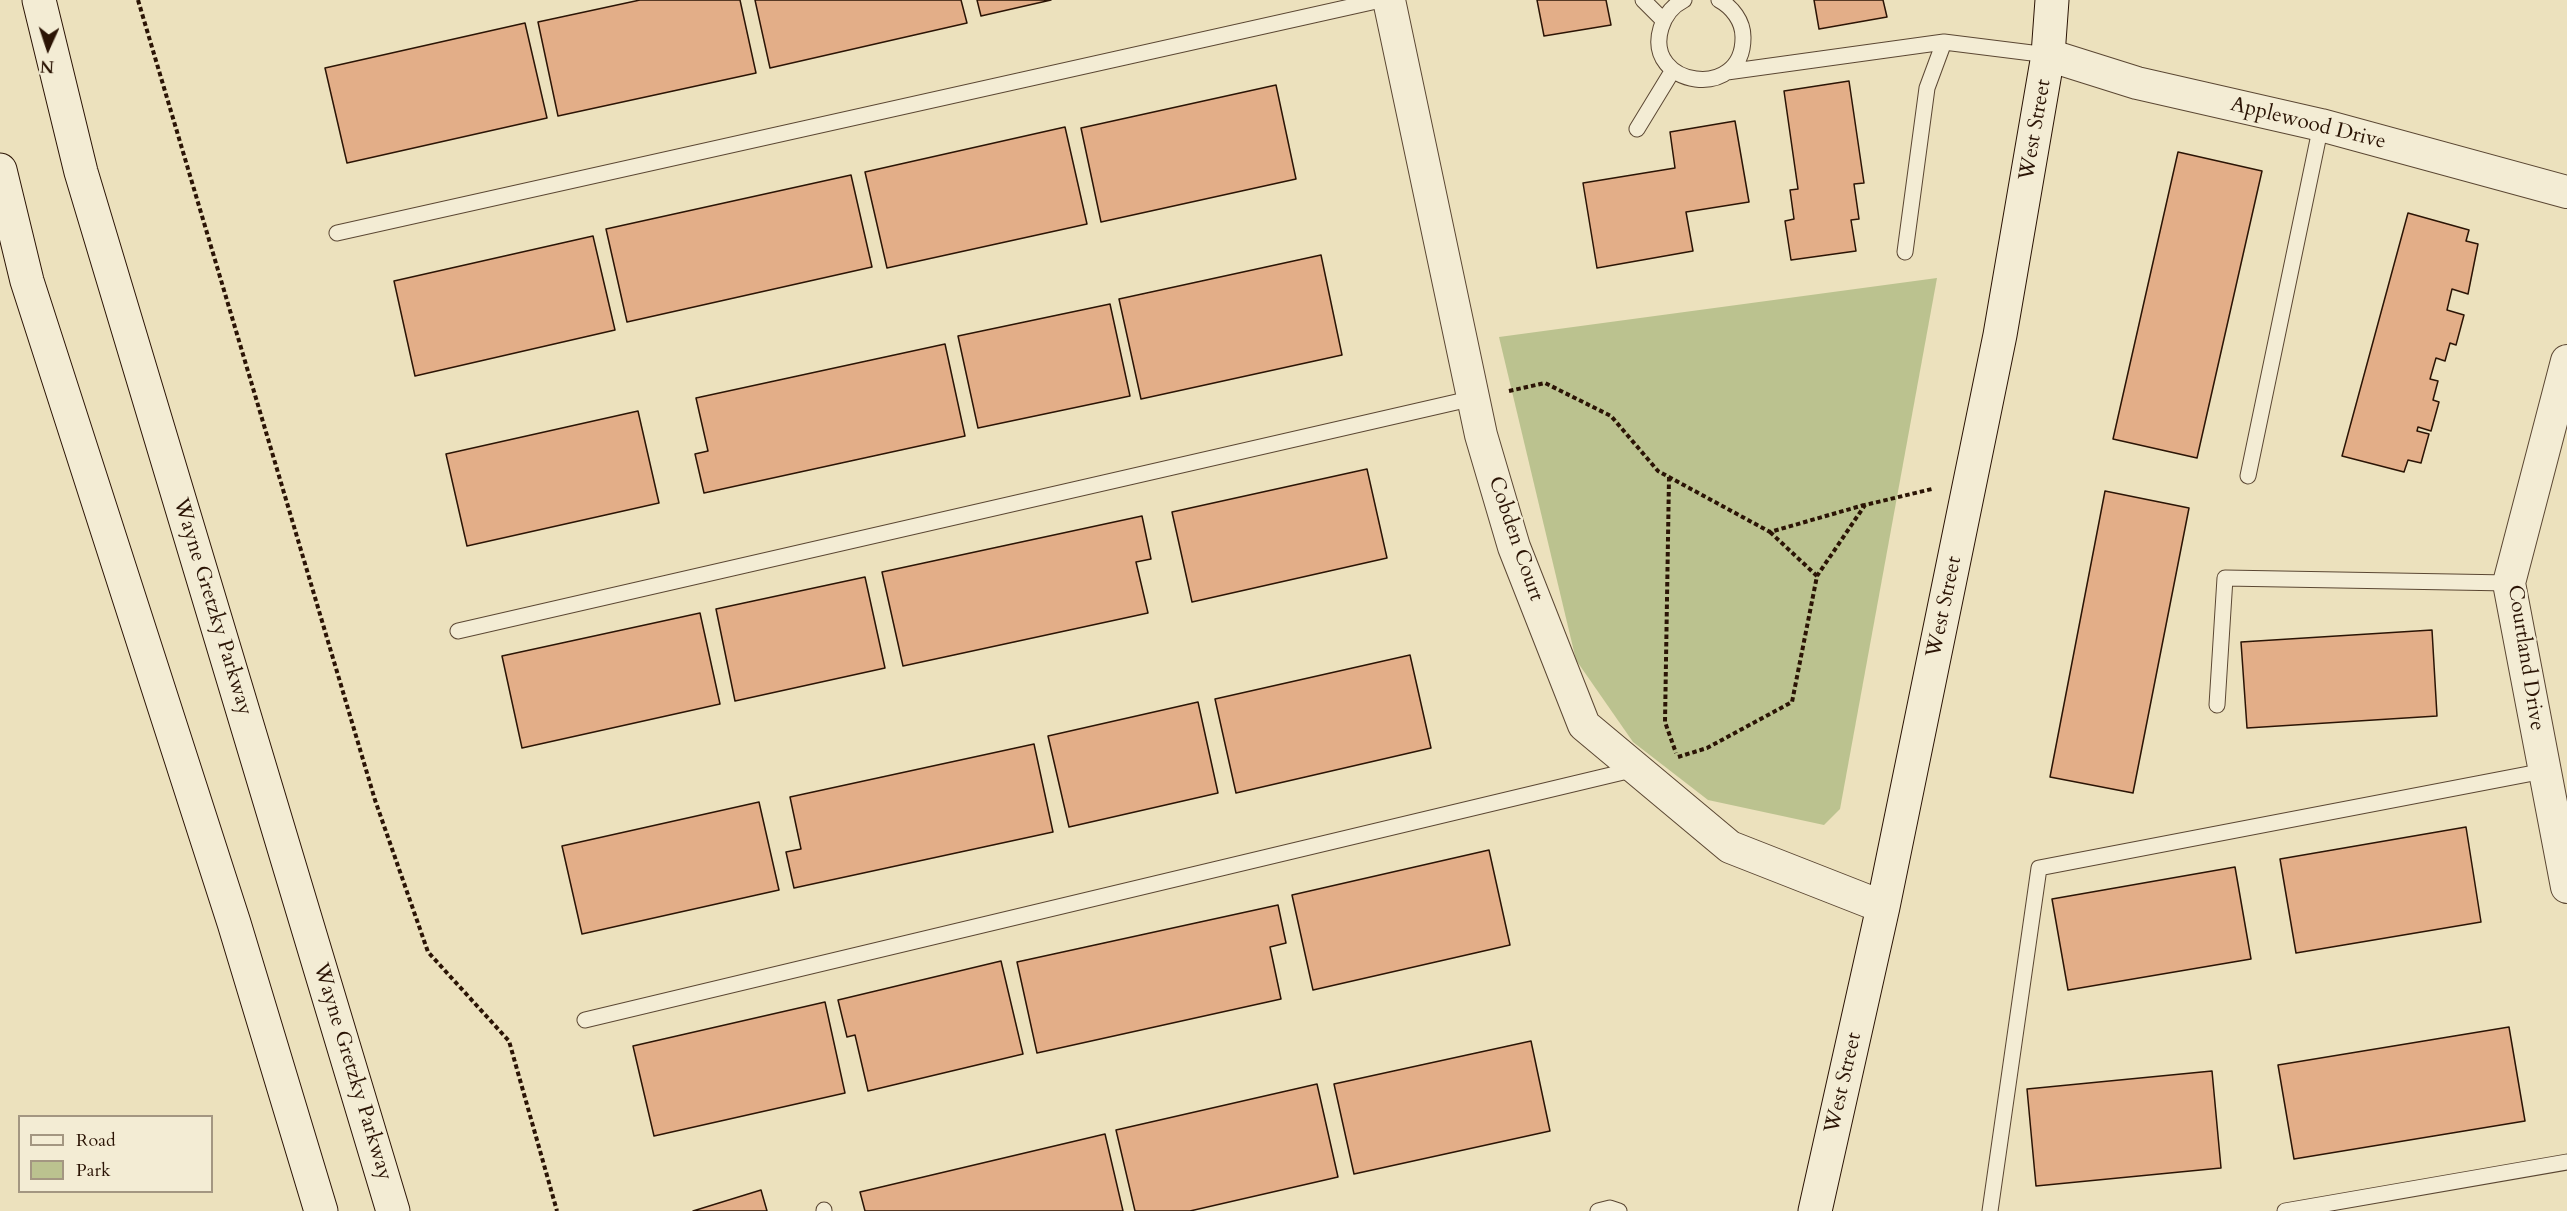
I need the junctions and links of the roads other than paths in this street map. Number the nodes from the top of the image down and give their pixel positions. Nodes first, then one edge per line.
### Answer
1 (39, 0) edge
2 (1381, 0) edge
3 (1389, 0) edge
4 (1643, 0) edge
5 (1684, 0) edge
6 (1719, 0) edge
7 (2052, 0) edge
8 (1663, 20) junction
9 (1944, 42) junction
10 (2048, 55) junction
11 (1673, 70) junction
12 (1726, 72) junction
13 (2321, 125) junction
14 (1637, 129) dead end
15 (0, 170) edge
16 (2567, 192) edge
17 (337, 233) dead end
18 (1905, 252) dead end
19 (2567, 361) edge
20 (1474, 398) junction
21 (2248, 476) dead end
22 (2509, 583) junction
23 (458, 631) dead end
24 (2217, 705) dead end
25 (1636, 769) junction
26 (2544, 771) junction
27 (2567, 888) edge
28 (1883, 907) junction
29 (585, 1020) dead end
30 (2567, 1162) edge
31 (321, 1211) edge
32 (393, 1211) edge
33 (1815, 1211) edge
34 (1990, 1211) edge
35 (2285, 1211) edge

1 - 32 main road, Wayne Gretzky Parkway
2 - 17 lane
3 - 20 street, Cobden Court
4 - 8 lane
5 - 8 lane
6 - 12 lane
7 - 10 main road, West Street
8 - 11 lane
9 - 10 lane
9 - 12 lane
9 - 18 lane
10 - 13 street, Applewood Drive
10 - 28 main road, West Street
11 - 12 lane
11 - 14 lane
13 - 16 street, Applewood Drive
13 - 21 lane
15 - 31 main road
19 - 22 street, Courtland Drive
20 - 23 lane
20 - 25 street, Cobden Court
22 - 24 lane
22 - 26 street, Courtland Drive
25 - 28 street, Cobden Court
25 - 29 lane
26 - 27 street, Courtland Drive
26 - 34 lane
28 - 33 main road, West Street
30 - 35 lane

